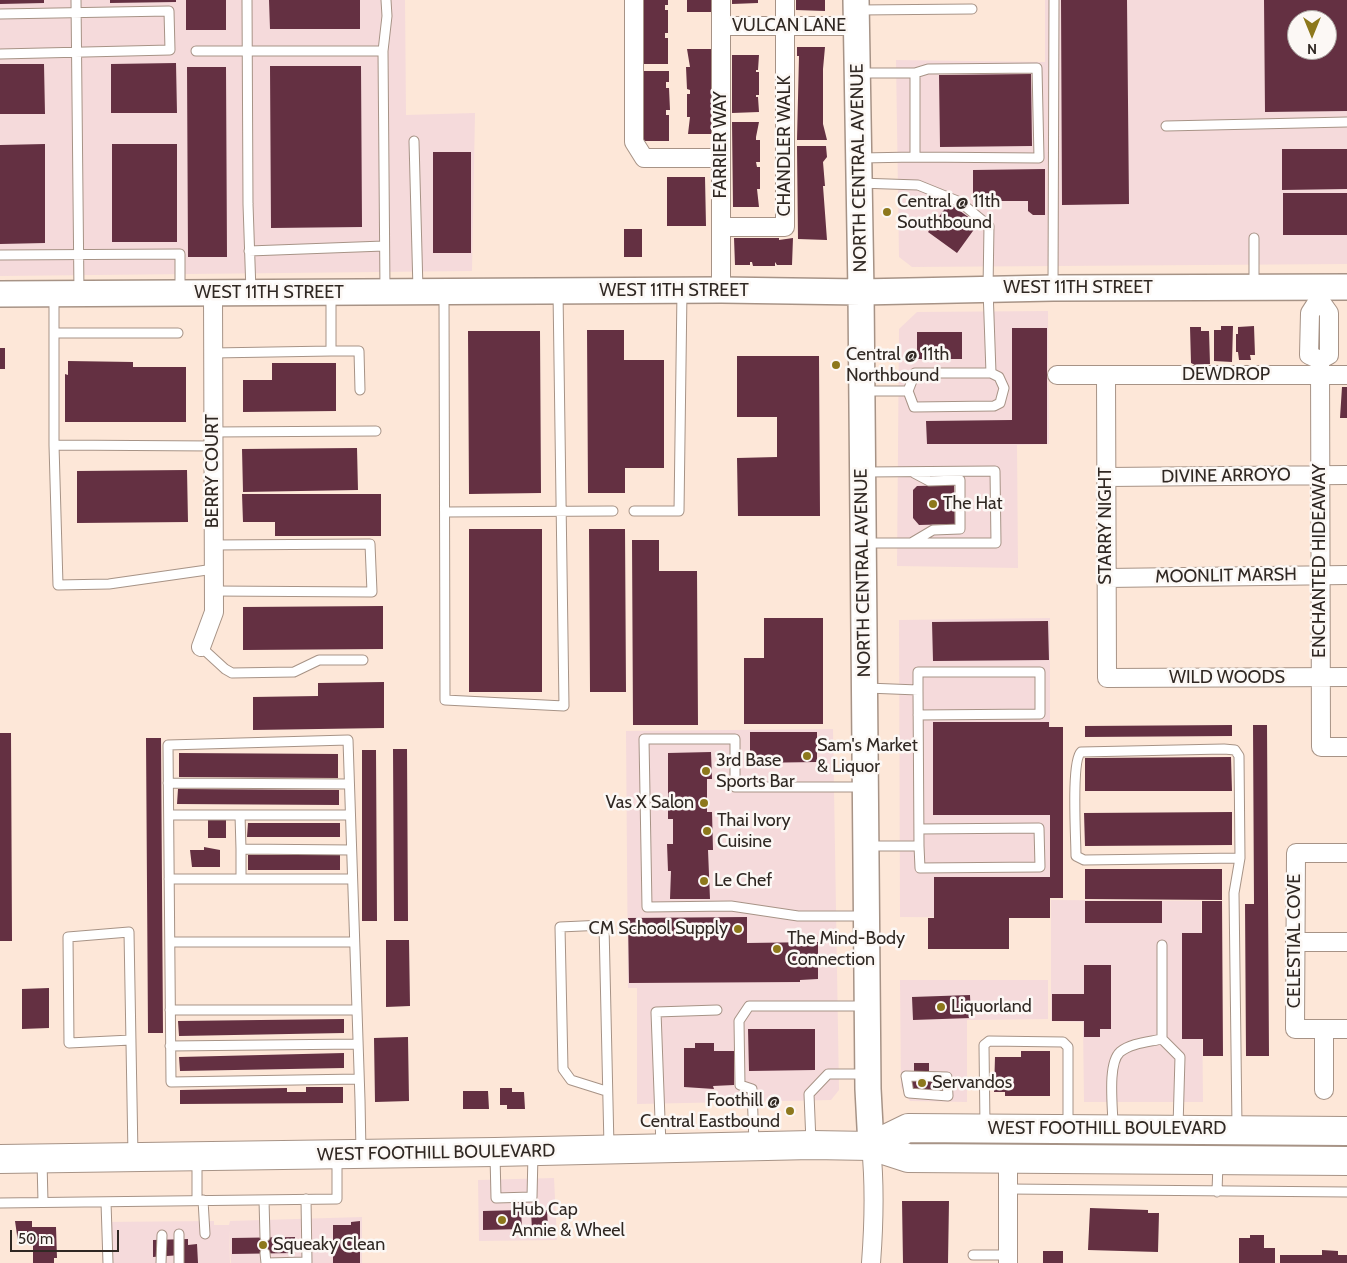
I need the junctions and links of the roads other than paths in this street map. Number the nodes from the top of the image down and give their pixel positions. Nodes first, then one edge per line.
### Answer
1 (76, 0) edge
2 (247, 0) edge
3 (386, 0) edge
4 (634, 0) edge
5 (721, 0) edge
6 (785, 0) edge
7 (1054, 0) edge
8 (972, 8) dead end
9 (856, 12) edge
10 (76, 13) junction
11 (0, 14) edge
12 (785, 25) junction
13 (721, 26) junction
14 (196, 51) dead end
15 (383, 51) junction
16 (246, 52) junction
17 (76, 53) junction
18 (0, 54) edge
19 (915, 73) junction
20 (857, 74) junction
21 (1347, 122) edge
22 (1166, 126) dead end
23 (414, 141) dead end
24 (915, 157) junction
25 (721, 158) junction
26 (859, 158) junction
27 (859, 183) junction
28 (721, 227) junction
29 (1254, 238) dead end
30 (384, 246) junction
31 (249, 251) junction
32 (0, 255) edge
33 (78, 255) junction
34 (1254, 287) junction
35 (1347, 287) edge
36 (1053, 288) junction
37 (988, 289) junction
38 (721, 290) junction
39 (682, 291) junction
40 (331, 292) junction
41 (444, 292) junction
42 (558, 292) junction
43 (861, 292) junction
44 (54, 293) junction
45 (79, 293) junction
46 (180, 293) junction
47 (213, 293) junction
48 (251, 293) junction
49 (385, 293) junction
50 (418, 293) junction
51 (1319, 293) junction
52 (0, 294) edge
53 (54, 333) junction
54 (178, 333) dead end
55 (1310, 334) junction
56 (1329, 334) junction
57 (331, 351) junction
58 (213, 353) junction
59 (1320, 368) junction
60 (991, 374) junction
61 (1057, 375) dead end
62 (1106, 375) junction
63 (1347, 375) edge
64 (360, 390) dead end
65 (861, 391) junction
66 (908, 391) junction
67 (376, 431) dead end
68 (213, 439) junction
69 (54, 445) junction
70 (862, 472) junction
71 (910, 472) junction
72 (1347, 474) edge
73 (1321, 475) junction
74 (1106, 477) junction
75 (561, 510) junction
76 (613, 511) dead end
77 (634, 511) dead end
78 (445, 512) junction
79 (863, 543) junction
80 (911, 543) junction
81 (214, 545) junction
82 (214, 569) junction
83 (1347, 575) edge
84 (1321, 576) junction
85 (1106, 578) junction
86 (214, 591) junction
87 (201, 647) joint
88 (363, 660) dead end
89 (1107, 678) joint
90 (1320, 678) junction
91 (1347, 678) edge
92 (864, 688) junction
93 (918, 690) junction
94 (918, 715) junction
95 (1347, 747) edge
96 (168, 783) junction
97 (349, 784) junction
98 (865, 786) junction
99 (169, 815) junction
100 (240, 815) junction
101 (350, 815) junction
102 (919, 829) junction
103 (866, 846) junction
104 (919, 846) junction
105 (241, 849) junction
106 (351, 850) junction
107 (1347, 853) edge
108 (1240, 858) junction
109 (169, 879) junction
110 (241, 879) junction
111 (352, 879) junction
112 (866, 916) junction
113 (170, 942) junction
114 (354, 942) junction
115 (1295, 942) junction
116 (1347, 942) edge
117 (1162, 945) dead end
118 (867, 1006) junction
119 (170, 1010) junction
120 (357, 1010) junction
121 (717, 1010) dead end
122 (1324, 1029) junction
123 (1347, 1030) edge
124 (1162, 1039) junction
125 (131, 1040) junction
126 (358, 1044) junction
127 (170, 1046) junction
128 (868, 1074) junction
129 (906, 1076) joint
130 (359, 1079) junction
131 (1324, 1090) dead end
132 (606, 1091) junction
133 (985, 1128) junction
134 (1068, 1129) junction
135 (1113, 1129) junction
136 (1178, 1130) junction
137 (1238, 1130) junction
138 (1340, 1131) edge
139 (812, 1144) junction
140 (754, 1146) junction
141 (871, 1146) junction
142 (661, 1148) junction
143 (609, 1150) junction
144 (495, 1152) junction
145 (533, 1152) junction
146 (349, 1155) junction
147 (197, 1157) junction
148 (42, 1158) junction
149 (133, 1158) junction
150 (1008, 1158) junction
151 (0, 1159) edge
152 (1073, 1159) junction
153 (1218, 1160) junction
154 (1347, 1161) edge
155 (1008, 1189) junction
156 (1217, 1192) junction
157 (1347, 1192) edge
158 (306, 1199) junction
159 (200, 1200) junction
160 (264, 1200) junction
161 (43, 1202) junction
162 (106, 1202) junction
163 (0, 1203) edge
164 (179, 1234) dead end
165 (205, 1234) dead end
166 (107, 1235) junction
167 (162, 1235) dead end
168 (265, 1237) dead end
169 (265, 1253) dead end
170 (973, 1255) dead end
171 (1008, 1259) edge
172 (108, 1263) edge
173 (113, 1263) edge
174 (161, 1263) edge
175 (179, 1263) edge
176 (871, 1263) edge

1 - 10 lane
2 - 16 lane
3 - 15 lane
4 - 25 street
5 - 13 street, FARRIER WAY
6 - 12 street, CHANDLER WALK
7 - 36 lane
8 - 9 lane
9 - 12 street, VULCAN LANE
9 - 20 street, NORTH CENTRAL AVENUE
10 - 11 lane
10 - 17 lane
10 - 17 lane
12 - 13 street, VULCAN LANE
12 - 28 street, CHANDLER WALK
13 - 25 street, FARRIER WAY
14 - 16 lane
15 - 16 lane
15 - 30 lane
16 - 31 lane
17 - 18 lane
17 - 33 lane
19 - 20 lane
19 - 24 lane
19 - 24 lane
20 - 26 street, NORTH CENTRAL AVENUE
21 - 22 lane
23 - 50 lane
24 - 26 lane
25 - 28 street, FARRIER WAY
26 - 27 street, NORTH CENTRAL AVENUE
27 - 37 lane
27 - 43 street, NORTH CENTRAL AVENUE
28 - 38 street, FARRIER WAY
29 - 34 lane
30 - 31 lane
30 - 49 lane
31 - 48 lane
32 - 33 lane
33 - 45 lane
33 - 46 lane
34 - 36 street, WEST 11TH STREET
34 - 51 street, WEST 11TH STREET
35 - 51 street, WEST 11TH STREET
36 - 37 street, WEST 11TH STREET
37 - 43 street, WEST 11TH STREET
37 - 60 lane
38 - 39 street, WEST 11TH STREET
38 - 43 street, WEST 11TH STREET
39 - 42 street, WEST 11TH STREET
39 - 77 lane
40 - 48 street, WEST 11TH STREET
40 - 49 street, WEST 11TH STREET
40 - 57 lane
41 - 42 street, WEST 11TH STREET
41 - 50 street, WEST 11TH STREET
41 - 78 lane
42 - 75 lane
43 - 65 street, NORTH CENTRAL AVENUE
44 - 45 street, WEST 11TH STREET
44 - 52 street, WEST 11TH STREET
44 - 53 lane
45 - 46 street, WEST 11TH STREET
46 - 47 street, WEST 11TH STREET
47 - 48 street, WEST 11TH STREET
47 - 58 street, BERRY COURT
49 - 50 street, WEST 11TH STREET
51 - 55 street
51 - 56 street
53 - 54 lane
53 - 69 lane
55 - 56 street
55 - 59 street
56 - 59 street
57 - 58 lane
57 - 64 lane
58 - 68 street, BERRY COURT
59 - 62 street, DEWDROP
59 - 63 street, DEWDROP
59 - 73 street, ENCHANTED HIDEAWAY
60 - 66 lane
60 - 66 lane
61 - 62 street, DEWDROP
62 - 74 street, STARRY NIGHT
65 - 66 lane
65 - 70 street, NORTH CENTRAL AVENUE
67 - 68 lane
68 - 69 lane
68 - 81 street, BERRY COURT
69 - 82 lane
70 - 71 lane
70 - 79 street, NORTH CENTRAL AVENUE
71 - 80 lane
71 - 80 lane
72 - 73 street, DIVINE ARROYO
73 - 74 street, DIVINE ARROYO
73 - 84 street, ENCHANTED HIDEAWAY
74 - 85 street, STARRY NIGHT
75 - 76 lane
75 - 78 lane
75 - 78 lane
79 - 80 lane
79 - 92 street, NORTH CENTRAL AVENUE
81 - 82 street, BERRY COURT
81 - 86 lane
82 - 86 street, BERRY COURT
83 - 84 street, MOONLIT MARSH
84 - 85 street, MOONLIT MARSH
84 - 90 street, ENCHANTED HIDEAWAY
85 - 89 street, STARRY NIGHT
86 - 87 street, BERRY COURT
87 - 88 lane
89 - 90 street, WILD WOODS
90 - 91 street, WILD WOODS
90 - 95 street, ENCHANTED HIDEAWAY
92 - 93 lane
92 - 98 street, NORTH CENTRAL AVENUE
93 - 94 lane
93 - 94 lane
94 - 102 lane
96 - 97 lane
96 - 97 lane
96 - 99 lane
97 - 101 lane
98 - 103 street, NORTH CENTRAL AVENUE
98 - 112 lane
99 - 100 lane
99 - 109 lane
100 - 101 lane
100 - 105 lane
101 - 106 lane
102 - 104 lane
102 - 104 lane
103 - 104 lane
103 - 112 street, NORTH CENTRAL AVENUE
105 - 106 lane
105 - 110 lane
106 - 111 lane
107 - 115 street, CELESTIAL COVE
108 - 108 lane
108 - 137 lane
109 - 110 lane
109 - 113 lane
110 - 111 lane
111 - 114 lane
112 - 118 street, NORTH CENTRAL AVENUE
113 - 114 lane
113 - 119 lane
114 - 120 lane
115 - 116 street
115 - 122 street, CELESTIAL COVE
117 - 124 lane
118 - 128 street, NORTH CENTRAL AVENUE
118 - 140 lane
119 - 120 lane
119 - 127 lane
120 - 126 lane
121 - 142 lane
122 - 123 street
122 - 131 street
124 - 135 lane
124 - 136 lane
125 - 125 lane
125 - 149 lane
126 - 127 lane
126 - 130 lane
127 - 130 lane
128 - 139 lane
128 - 141 street, NORTH CENTRAL AVENUE
129 - 129 lane
130 - 146 lane
132 - 132 lane
132 - 143 lane
133 - 134 main road, WEST FOOTHILL BOULEVARD
133 - 134 lane
133 - 141 main road, WEST FOOTHILL BOULEVARD
134 - 135 main road, WEST FOOTHILL BOULEVARD
135 - 136 main road, WEST FOOTHILL BOULEVARD
136 - 137 main road, WEST FOOTHILL BOULEVARD
136 - 152 main road
137 - 138 main road, WEST FOOTHILL BOULEVARD
138 - 153 main road
139 - 140 main road, WEST FOOTHILL BOULEVARD
139 - 141 main road, WEST FOOTHILL BOULEVARD
140 - 142 main road, WEST FOOTHILL BOULEVARD
141 - 150 main road, WEST FOOTHILL BOULEVARD
141 - 176 street
142 - 143 main road, WEST FOOTHILL BOULEVARD
143 - 145 main road, WEST FOOTHILL BOULEVARD
144 - 145 main road, WEST FOOTHILL BOULEVARD
144 - 145 lane
144 - 146 main road, WEST FOOTHILL BOULEVARD
146 - 147 main road, WEST FOOTHILL BOULEVARD
146 - 158 lane
147 - 149 main road, WEST FOOTHILL BOULEVARD
147 - 159 lane
148 - 149 main road, WEST FOOTHILL BOULEVARD
148 - 151 main road, WEST FOOTHILL BOULEVARD
148 - 161 lane
150 - 152 main road, WEST FOOTHILL BOULEVARD
150 - 155 street
152 - 153 main road, WEST FOOTHILL BOULEVARD
153 - 154 main road, WEST FOOTHILL BOULEVARD
153 - 156 lane
155 - 156 lane
155 - 171 street
156 - 157 lane
158 - 160 lane
158 - 169 lane
159 - 160 lane
159 - 162 lane
159 - 165 lane
160 - 168 lane
161 - 162 lane
161 - 163 lane
162 - 166 lane
164 - 175 lane
166 - 172 lane
166 - 173 lane
167 - 174 lane
170 - 171 lane

